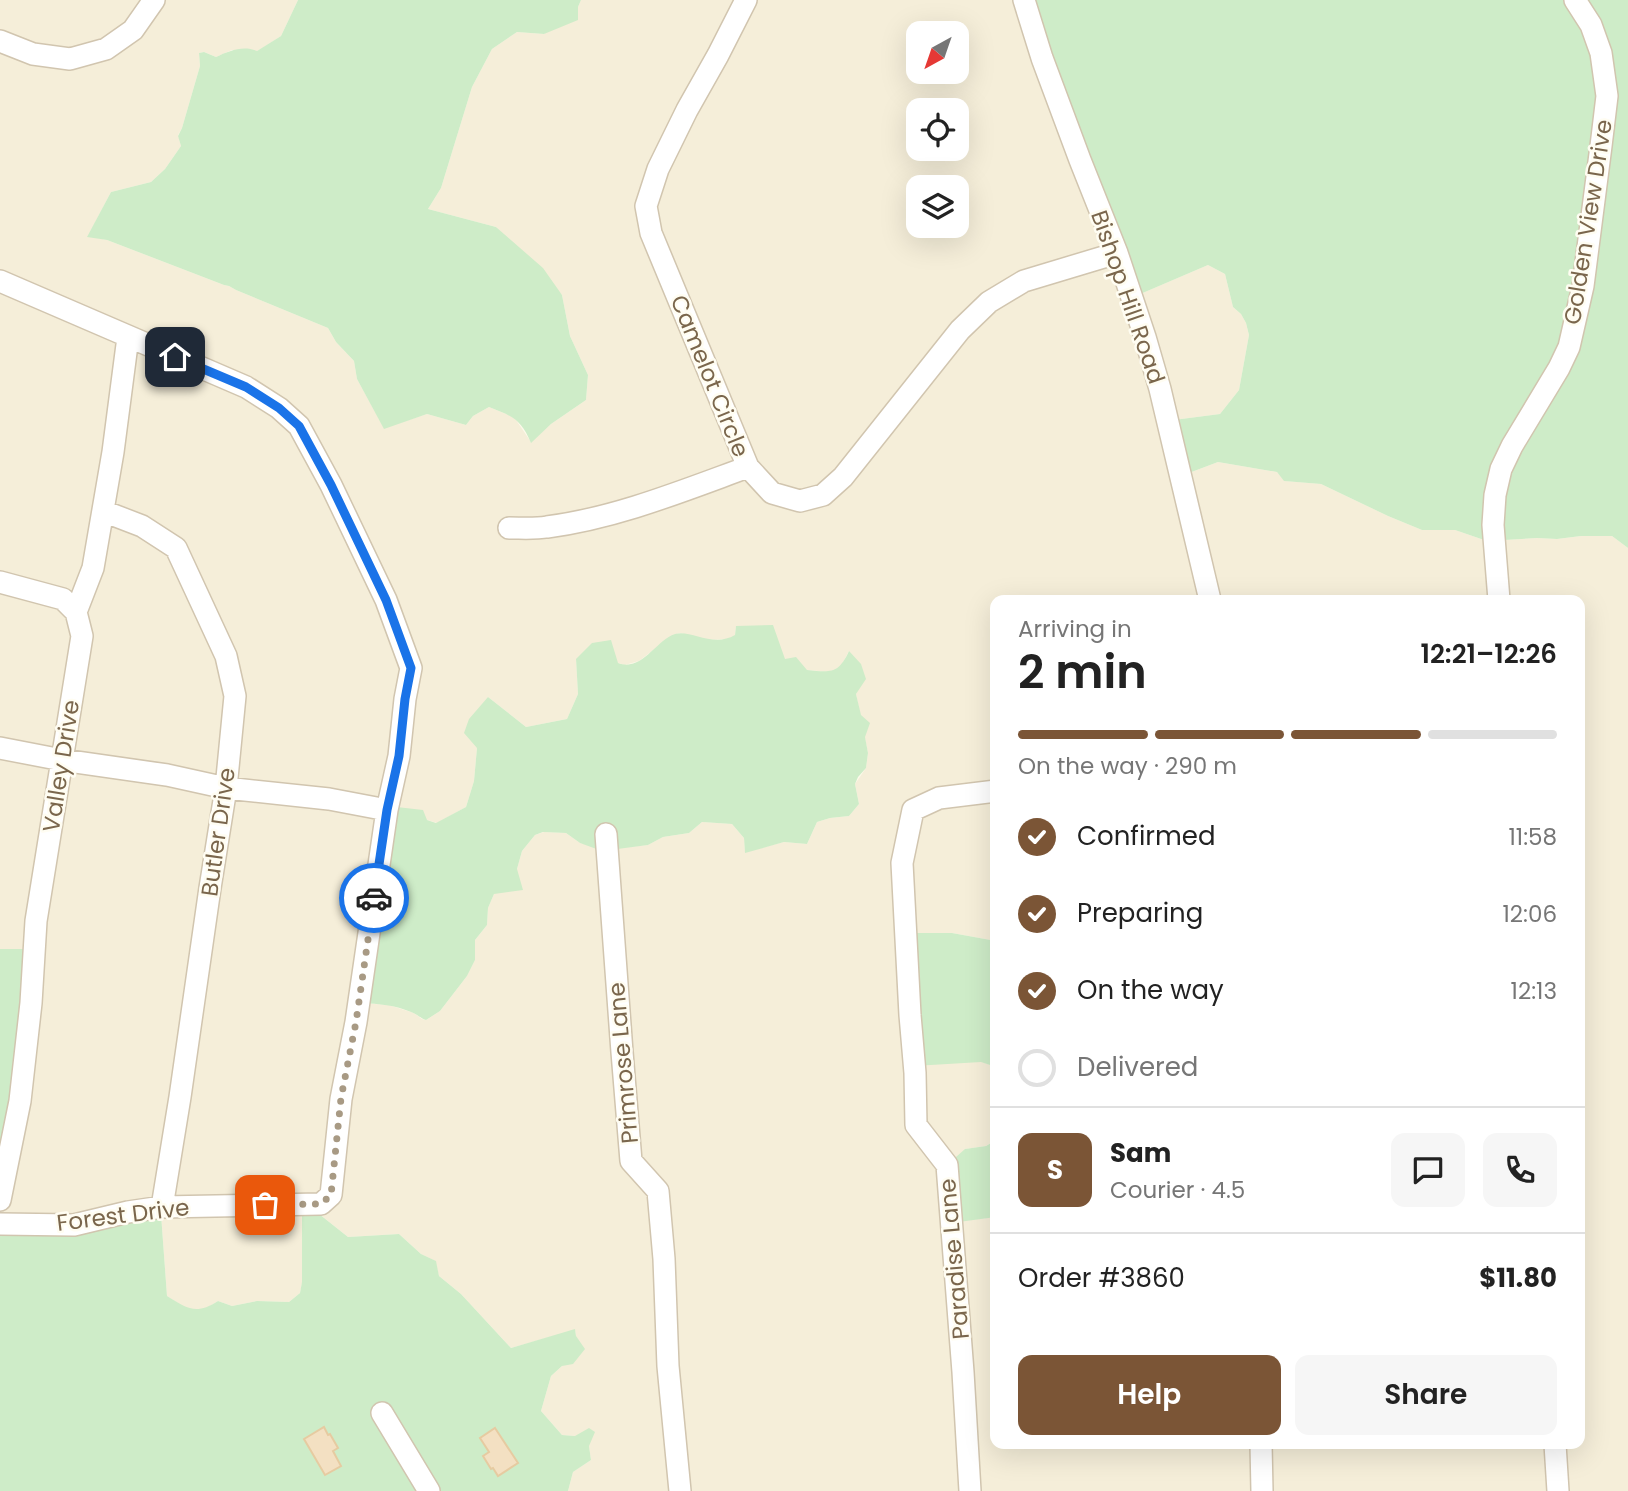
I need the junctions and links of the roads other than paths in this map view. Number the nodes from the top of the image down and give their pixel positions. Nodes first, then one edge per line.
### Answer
1 (155, 0) edge
2 (746, 0) edge
3 (1024, 0) edge
4 (1576, 0) edge
5 (0, 41) edge
6 (1117, 253) junction
7 (0, 281) edge
8 (128, 337) junction
9 (748, 467) junction
10 (103, 510) junction
11 (509, 527) dead end
12 (0, 582) edge
13 (1209, 595) edge
14 (1499, 595) edge
15 (76, 612) junction
16 (0, 748) edge
17 (62, 760) junction
18 (226, 788) junction
19 (990, 792) edge
20 (387, 810) junction
21 (606, 834) dead end
22 (0, 1200) edge
23 (162, 1207) junction
24 (0, 1224) edge
25 (382, 1413) dead end
26 (1261, 1449) edge
27 (1555, 1449) edge
28 (429, 1491) edge
29 (680, 1491) edge
30 (970, 1491) edge
31 (1262, 1491) edge
32 (1558, 1491) edge

1 - 5 street
2 - 9 street, Camelot Circle
3 - 6 street, Bishop Hill Road
4 - 14 street, Golden View Drive
6 - 9 street, Camelot Circle
6 - 13 street, Bishop Hill Road
7 - 8 street
8 - 10 street, Valley Drive
8 - 20 street
9 - 11 street
10 - 15 street, Valley Drive
10 - 18 street, Butler Drive
12 - 15 street
15 - 17 street, Valley Drive
16 - 17 street
17 - 18 street
17 - 22 street, Valley Drive
18 - 20 street
18 - 23 street, Butler Drive
19 - 30 street, Paradise Lane
20 - 23 street, Forest Drive
21 - 29 street, Primrose Lane
23 - 24 street, Forest Drive
25 - 28 street
26 - 31 street
27 - 32 street

